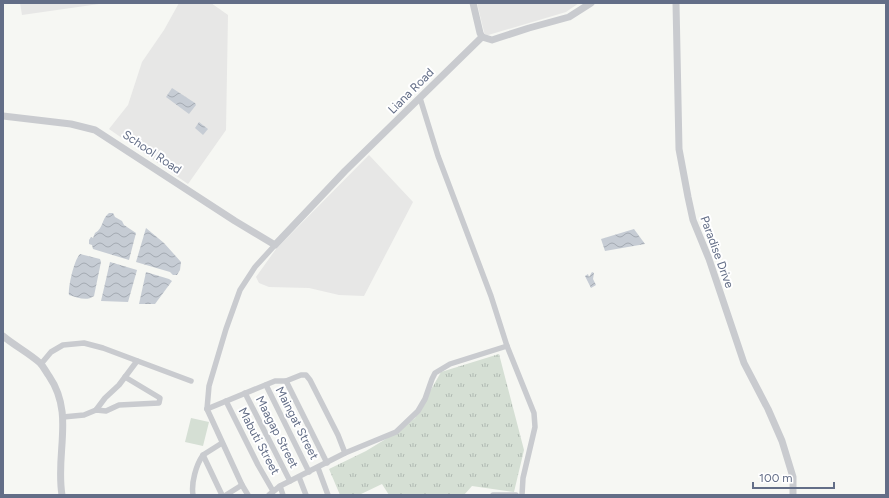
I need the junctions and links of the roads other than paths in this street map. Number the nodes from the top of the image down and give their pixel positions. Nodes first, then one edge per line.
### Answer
1 (473, 3) edge
2 (591, 3) edge
3 (676, 3) edge
4 (482, 37) junction
5 (420, 98) junction
6 (3, 116) edge
7 (274, 245) junction
8 (3, 336) edge
9 (507, 346) junction
10 (137, 360) junction
11 (41, 364) junction
12 (125, 377) junction
13 (191, 381) dead end
14 (286, 381) junction
15 (266, 385) junction
16 (245, 393) junction
17 (226, 401) junction
18 (207, 409) junction
19 (96, 410) junction
20 (64, 417) junction
21 (222, 443) junction
22 (345, 453) junction
23 (203, 455) junction
24 (327, 463) junction
25 (318, 468) junction
26 (309, 472) junction
27 (299, 477) junction
28 (290, 481) junction
29 (242, 485) junction
30 (280, 486) junction
31 (271, 493) edge
32 (62, 495) edge
33 (194, 495) edge
34 (222, 495) edge
35 (226, 495) edge
36 (248, 495) edge
37 (283, 495) edge
38 (306, 495) edge
39 (328, 495) edge
40 (493, 495) edge
41 (516, 495) edge
42 (522, 495) edge
43 (793, 495) edge

1 - 4 street
2 - 4 street
3 - 43 street, Paradise Drive
4 - 5 street, Liana Road
5 - 7 street, Liana Road
5 - 9 street
6 - 7 street, School Road
7 - 18 street
8 - 11 street
9 - 22 street
9 - 42 street
10 - 11 street
10 - 12 street
10 - 13 street
11 - 20 street
12 - 19 street
12 - 19 street
14 - 15 street
14 - 22 street
14 - 24 street
15 - 16 street
15 - 26 street, Maingat Street
16 - 17 street
16 - 28 street, Maagap Street
17 - 18 street
17 - 31 street, Mabuti Street
18 - 21 street
19 - 20 street
20 - 32 street
21 - 23 street
21 - 29 street
22 - 24 street
23 - 33 street
23 - 34 street
24 - 25 street
25 - 26 street
25 - 39 street
26 - 27 street
27 - 28 street
27 - 38 street
28 - 30 street
29 - 35 street
29 - 36 street
30 - 31 street
30 - 37 street
40 - 41 street

